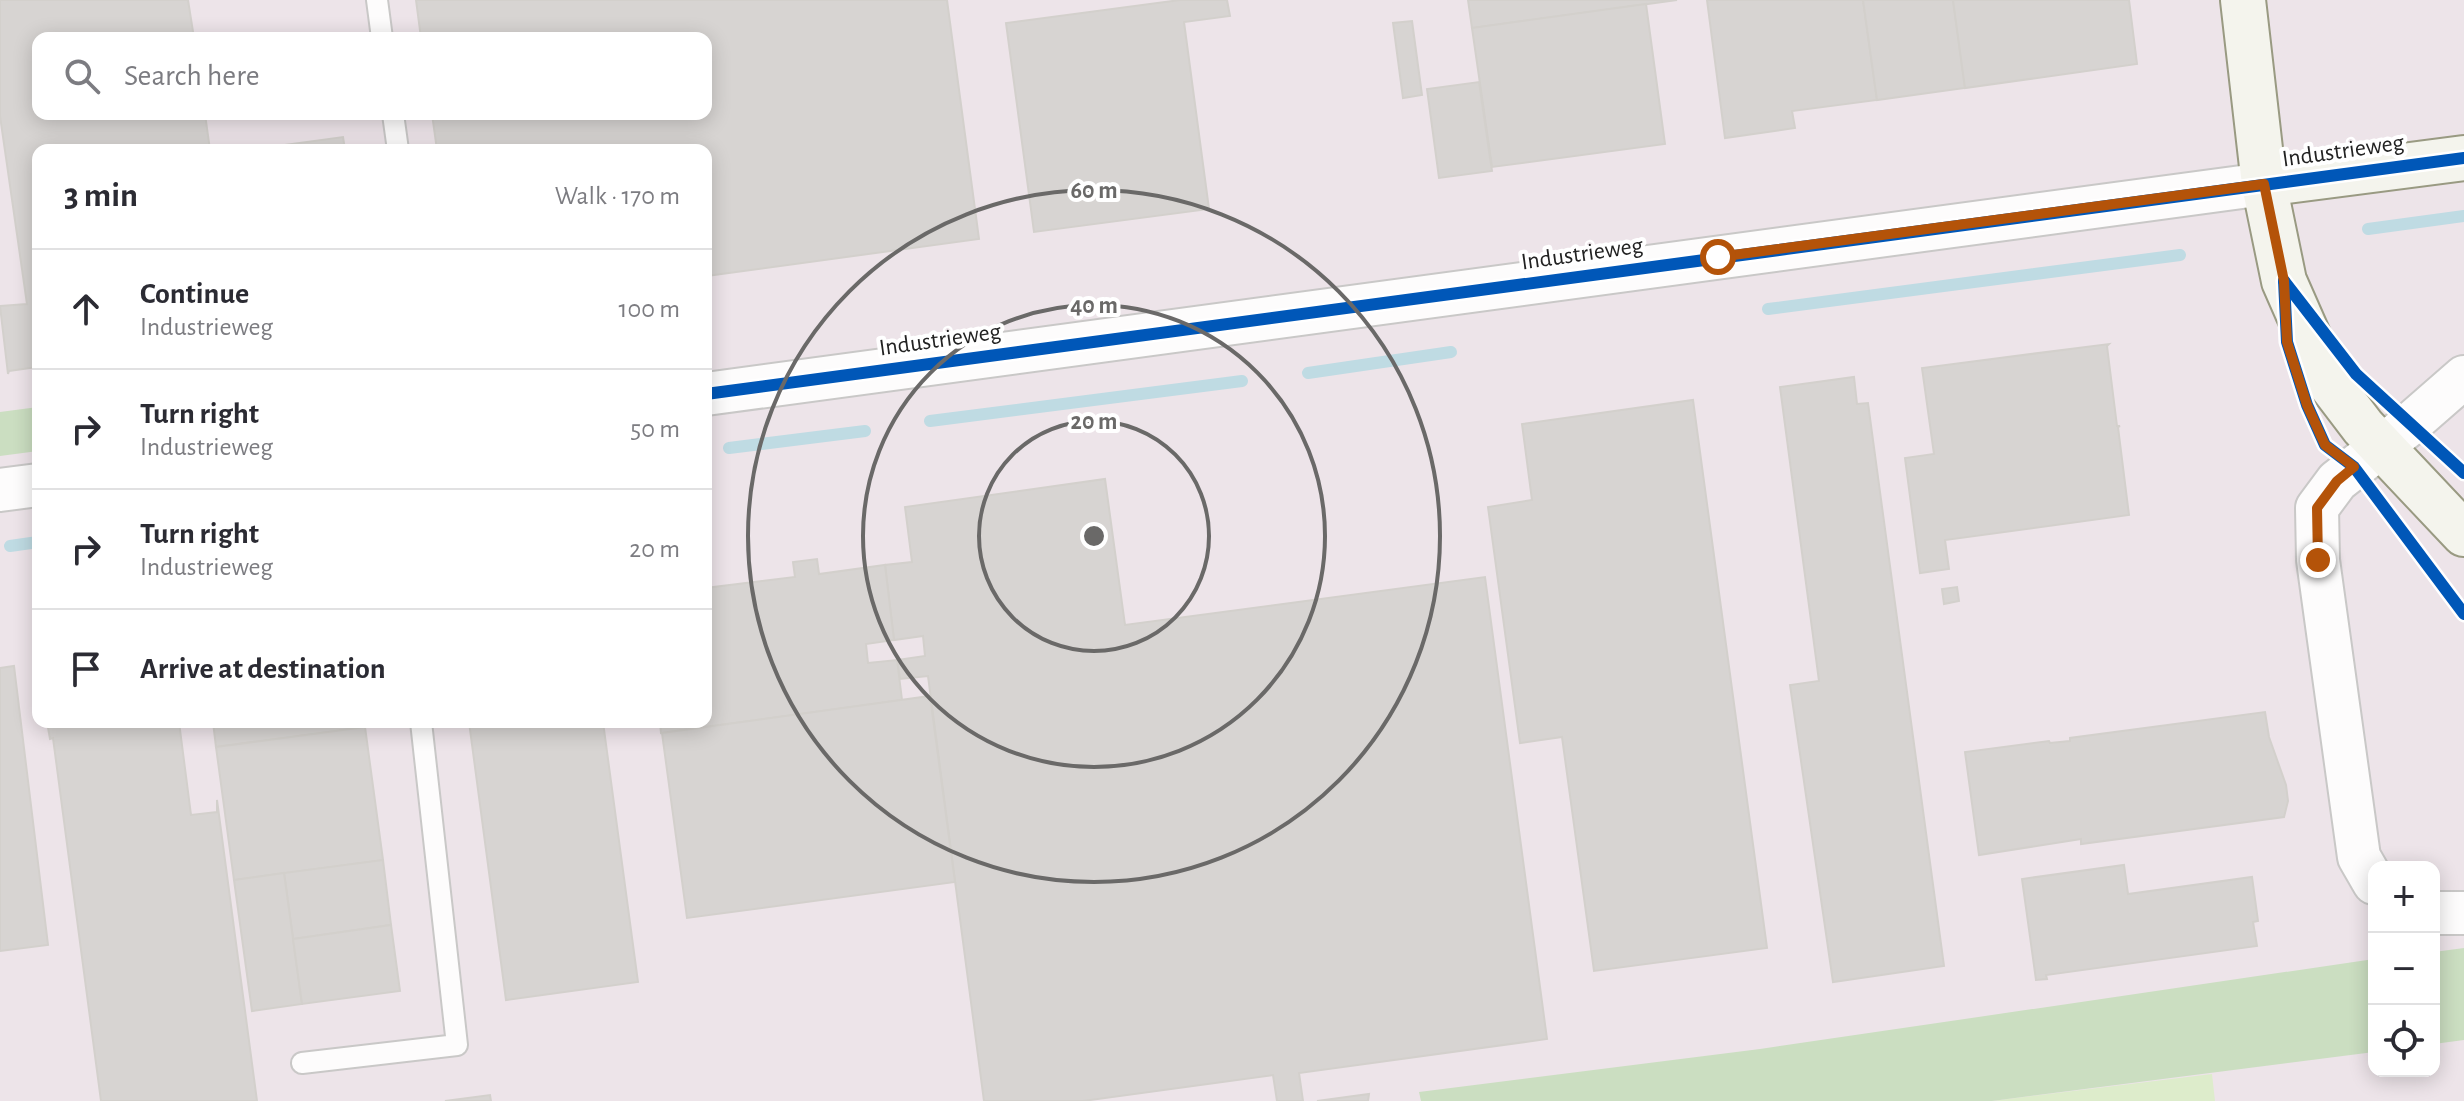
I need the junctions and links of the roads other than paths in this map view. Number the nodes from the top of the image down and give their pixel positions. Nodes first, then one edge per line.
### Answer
1 (377, 0) edge
2 (2243, 0) edge
3 (381, 32) edge
4 (394, 120) edge
5 (397, 144) edge
6 (2464, 158) edge
7 (2264, 184) junction
8 (2464, 377) edge
9 (712, 393) edge
10 (2382, 446) junction
11 (32, 486) edge
12 (0, 490) edge
13 (2464, 534) edge
14 (422, 728) edge
15 (2368, 873) edge
16 (2440, 913) edge
17 (2464, 913) edge
18 (302, 1063) dead end

1 - 3 lane
2 - 7 street
4 - 5 lane
6 - 7 street, Industrieweg
7 - 9 street, Industrieweg
7 - 10 street, Industrieweg
8 - 10 street
10 - 13 street, Industrieweg
10 - 15 street
11 - 12 street
14 - 18 lane
16 - 17 street

